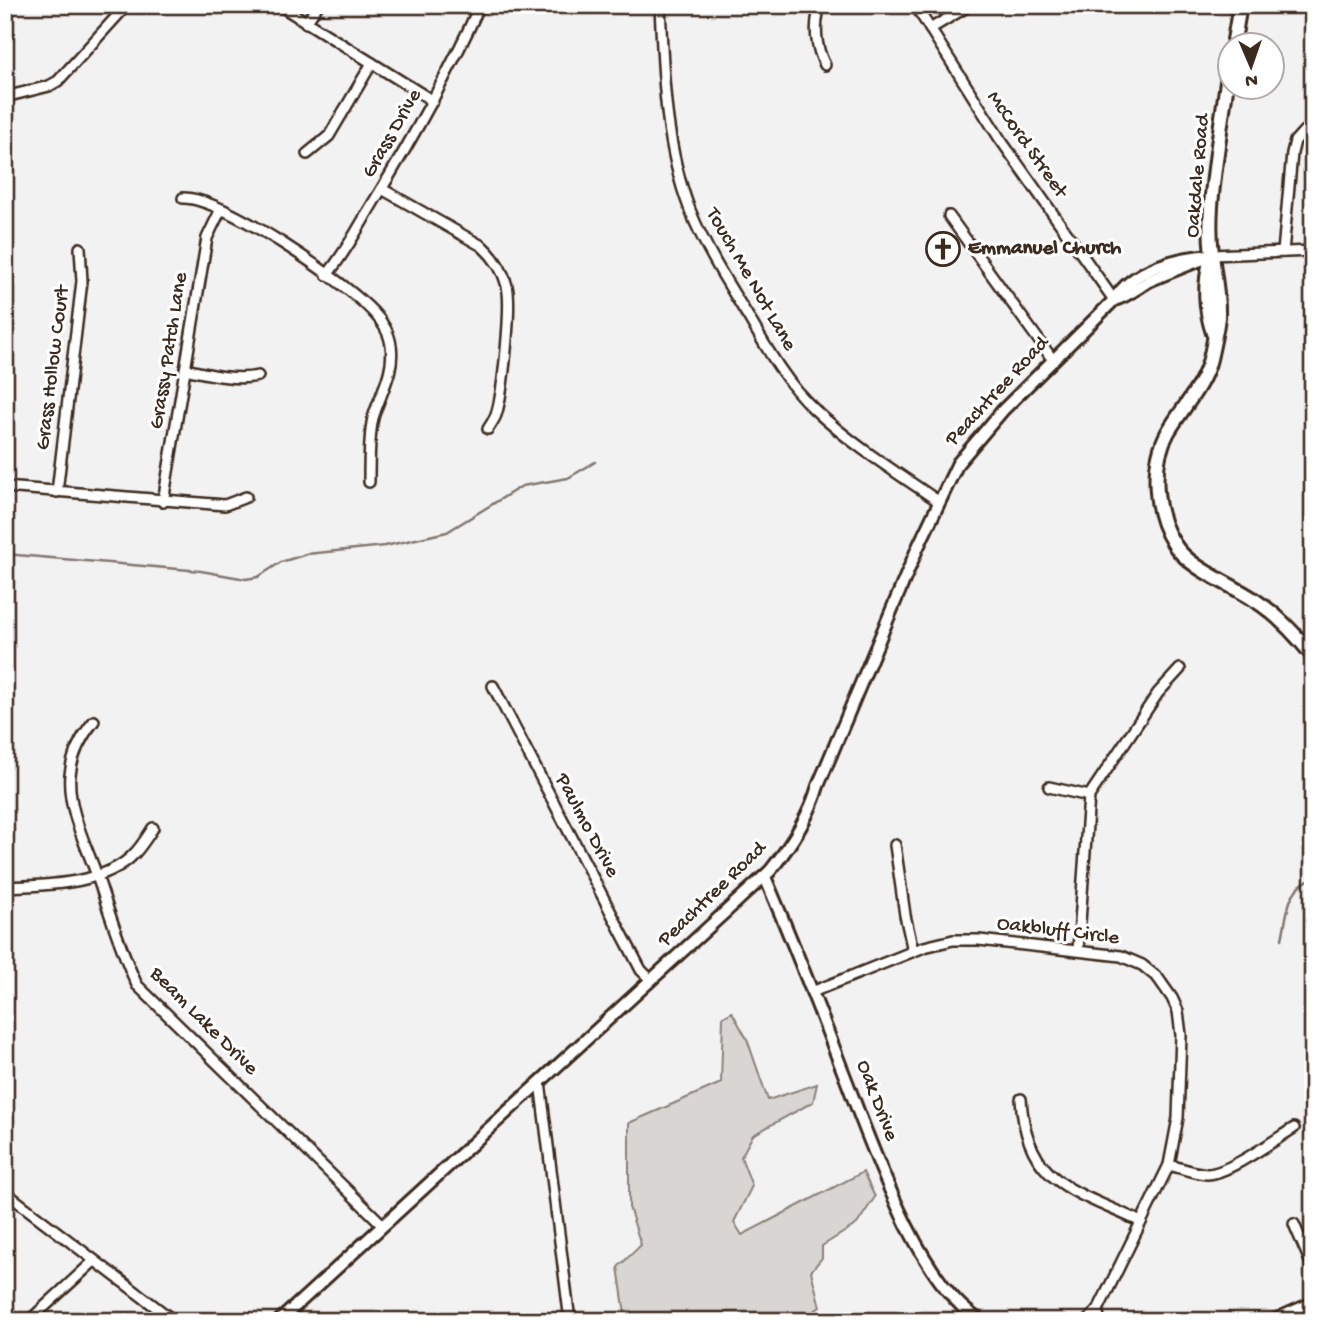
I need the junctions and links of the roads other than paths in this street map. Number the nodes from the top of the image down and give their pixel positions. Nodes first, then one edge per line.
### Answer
1 (127, 5) edge
2 (279, 5) edge
3 (318, 5) edge
4 (480, 5) edge
5 (660, 5) edge
6 (820, 5) edge
7 (915, 5) edge
8 (970, 5) edge
9 (1240, 5) edge
10 (306, 23) junction
11 (930, 29) junction
12 (1235, 32) edge
13 (372, 63) junction
14 (825, 65) dead end
15 (5, 97) edge
16 (433, 101) junction
17 (1225, 102) edge
18 (1304, 131) dead end
19 (307, 154) dead end
20 (382, 189) junction
21 (183, 198) dead end
22 (221, 209) junction
23 (949, 216) dead end
24 (80, 248) dead end
25 (1313, 251) edge
26 (1283, 252) junction
27 (1212, 255) junction
28 (327, 275) junction
29 (1114, 300) junction
30 (1053, 360) junction
31 (185, 369) junction
32 (258, 376) dead end
33 (488, 429) dead end
34 (369, 482) dead end
35 (5, 487) edge
36 (57, 492) junction
37 (246, 497) dead end
38 (938, 501) junction
39 (163, 502) junction
40 (1313, 656) edge
41 (1180, 669) dead end
42 (493, 687) dead end
43 (93, 721) dead end
44 (1049, 787) dead end
45 (1089, 796) junction
46 (153, 828) dead end
47 (895, 845) dead end
48 (97, 876) junction
49 (765, 877) junction
50 (5, 887) edge
51 (1078, 950) junction
52 (913, 951) junction
53 (651, 979) junction
54 (812, 992) junction
55 (540, 1082) junction
56 (1021, 1099) dead end
57 (1294, 1128) dead end
58 (1169, 1165) junction
59 (5, 1192) edge
60 (1141, 1222) junction
61 (1294, 1224) dead end
62 (383, 1225) junction
63 (94, 1261) junction
64 (1313, 1268) edge
65 (1313, 1302) edge
66 (1098, 1310) junction
67 (29, 1321) edge
68 (174, 1321) edge
69 (279, 1321) edge
70 (570, 1321) edge
71 (981, 1321) edge
72 (1087, 1321) edge
73 (1099, 1321) edge
74 (1270, 1321) edge

1 - 15 street
2 - 10 street
3 - 10 street
4 - 16 street, Grass Drive
5 - 38 street, Touch Me Not Lane
6 - 14 street
7 - 11 street, McCord Street
8 - 11 street
9 - 12 main road
10 - 13 street
11 - 29 street, McCord Street
13 - 16 street
13 - 19 street
16 - 20 street, Grass Drive
17 - 27 main road, Oakdale Road
18 - 26 street
20 - 28 street, Grass Drive
20 - 33 street
21 - 22 street
22 - 28 street
22 - 31 street, Grassy Patch Lane
23 - 30 street
24 - 36 street, Grass Hollow Court
25 - 26 street, Peachtree Road
26 - 27 street, Peachtree Road
27 - 29 street, Peachtree Road
27 - 40 main road, Oakdale Road
28 - 34 street
29 - 30 street, Peachtree Road
30 - 38 street, Peachtree Road
31 - 32 street
31 - 39 street, Grassy Patch Lane
35 - 36 street
36 - 39 street
37 - 39 street
38 - 49 street, Peachtree Road
41 - 45 street
42 - 53 street, Paulmo Drive
43 - 48 street, Beam Lake Drive
44 - 45 street
45 - 51 street
46 - 48 street
47 - 52 street
48 - 50 street
48 - 62 street, Beam Lake Drive
49 - 53 street, Peachtree Road
49 - 54 street, Oak Drive
51 - 52 street, Oakbluff Circle
51 - 58 street, Oakbluff Circle
52 - 54 street, Oakbluff Circle
53 - 55 street, Peachtree Road
54 - 71 street, Oak Drive
55 - 62 street, Peachtree Road
55 - 70 street
56 - 60 street
57 - 58 street
58 - 60 street, Oakbluff Circle
59 - 63 street
60 - 66 street, Oakbluff Circle
61 - 64 street
62 - 69 street, Peachtree Road
63 - 67 street
63 - 68 street
65 - 74 street
66 - 72 street, Oakbluff Circle
66 - 73 street

